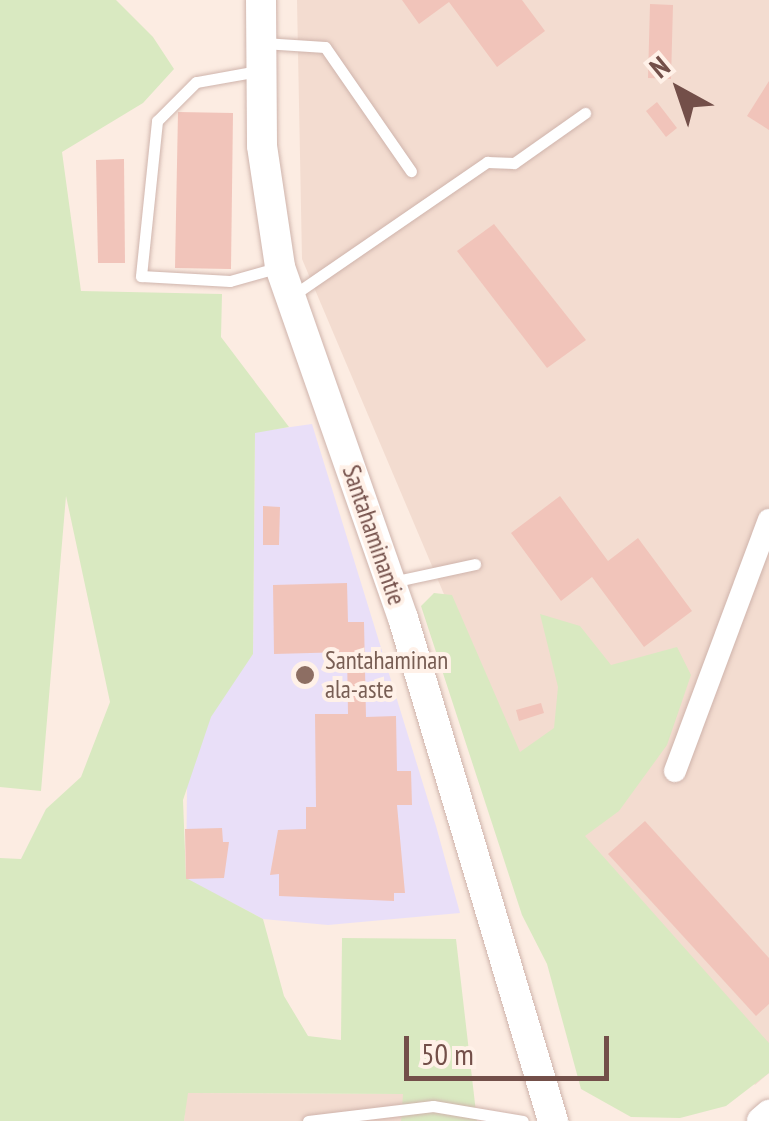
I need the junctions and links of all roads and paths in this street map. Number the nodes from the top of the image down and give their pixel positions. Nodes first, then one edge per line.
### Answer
1 (261, 0) edge
2 (260, 57) junction
3 (585, 113) dead end
4 (411, 171) dead end
5 (280, 267) junction
6 (289, 298) junction
7 (769, 520) edge
8 (475, 564) dead end
9 (390, 583) junction
10 (675, 770) dead end
11 (769, 1114) edge
12 (378, 1116) edge
13 (308, 1121) edge
14 (524, 1121) edge
15 (554, 1121) edge
16 (761, 1121) edge

1 - 2 main road, Santahaminantie
2 - 4 lane
2 - 5 main road, Santahaminantie
2 - 5 lane
3 - 6 lane
5 - 6 main road, Santahaminantie
6 - 9 main road, Santahaminantie
7 - 10 street
8 - 9 lane
9 - 15 main road, Santahaminantie
11 - 16 street
12 - 13 lane
12 - 14 lane

